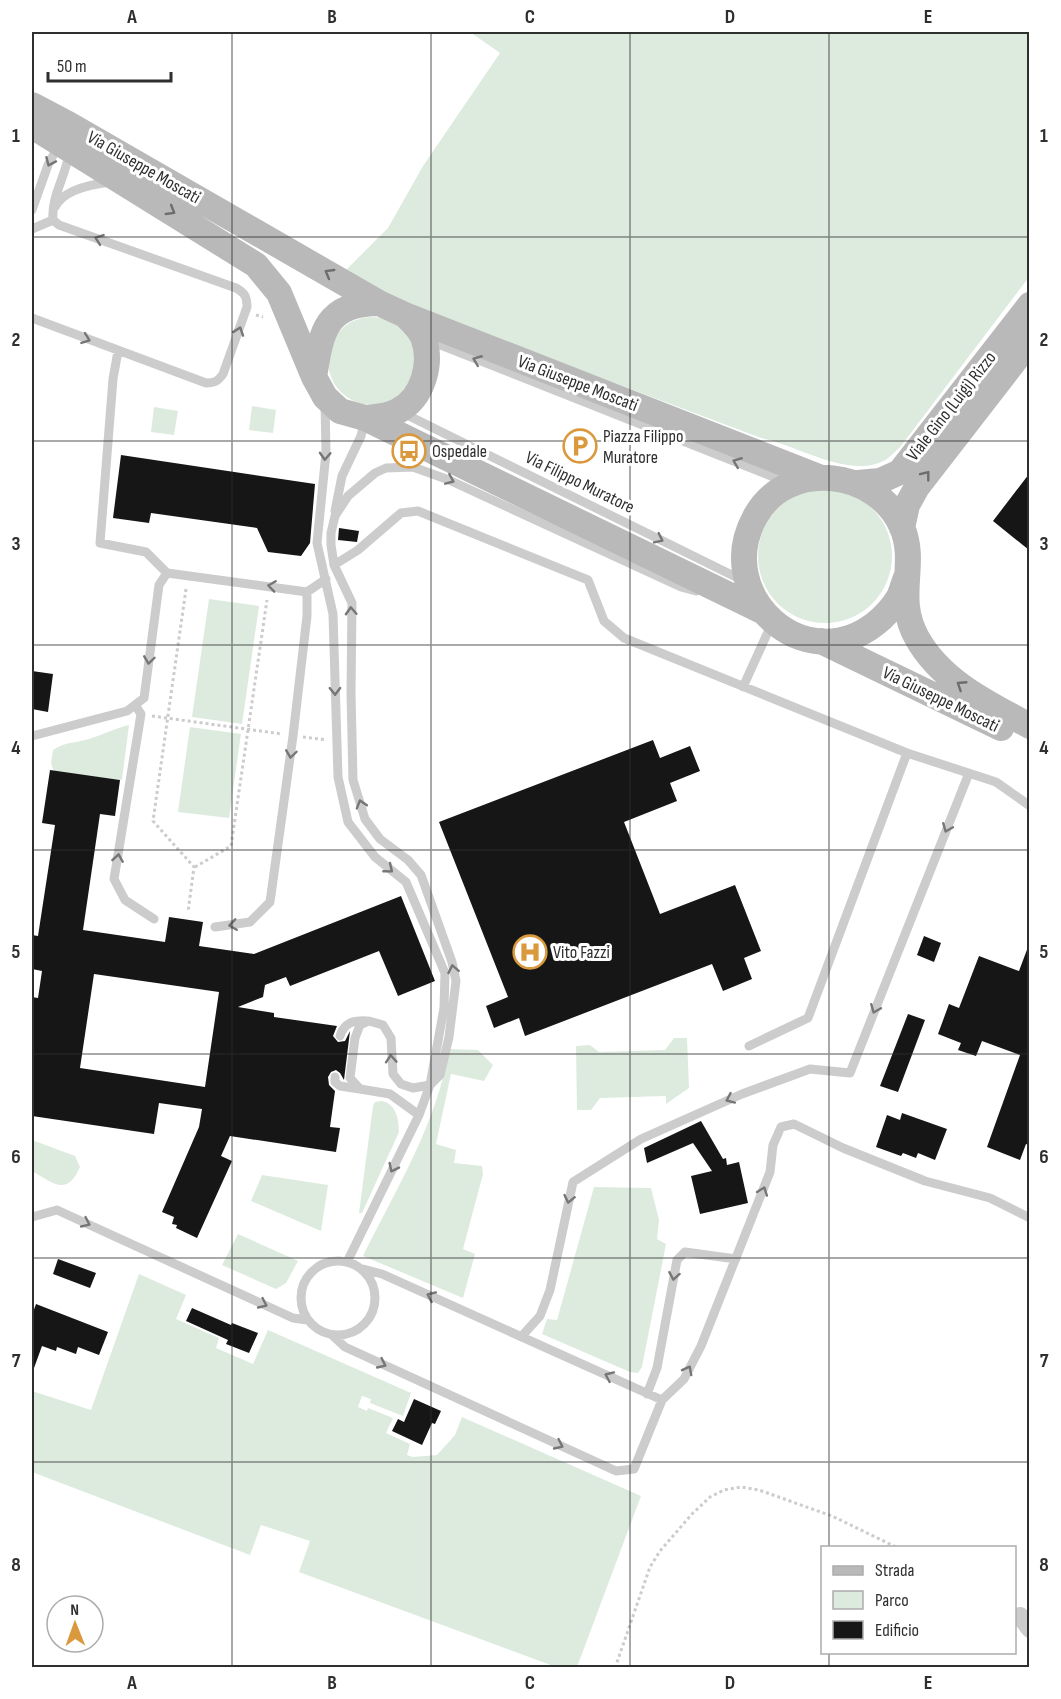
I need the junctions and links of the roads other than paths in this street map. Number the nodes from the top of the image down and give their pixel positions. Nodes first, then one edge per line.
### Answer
1 (32, 110) edge
2 (69, 137) junction
3 (127, 184) junction
4 (32, 210) edge
5 (53, 216) junction
6 (32, 229) edge
7 (379, 303) junction
8 (1029, 305) edge
9 (405, 315) junction
10 (32, 318) edge
11 (423, 338) junction
12 (1029, 340) edge
13 (118, 351) junction
14 (320, 387) junction
15 (399, 411) junction
16 (365, 418) junction
17 (819, 477) junction
18 (858, 483) junction
19 (791, 484) junction
20 (332, 525) junction
21 (902, 528) junction
22 (334, 566) junction
23 (167, 573) junction
24 (907, 575) junction
25 (326, 579) junction
26 (747, 582) junction
27 (306, 592) junction
28 (762, 614) junction
29 (820, 641) junction
30 (743, 687) junction
31 (135, 705) junction
32 (1029, 726) edge
33 (32, 736) edge
34 (1029, 744) edge
35 (907, 753) junction
36 (969, 773) junction
37 (1029, 806) edge
38 (154, 919) dead end
39 (215, 927) dead end
40 (369, 1021) junction
41 (340, 1036) dead end
42 (748, 1046) dead end
43 (334, 1077) dead end
44 (430, 1085) junction
45 (360, 1089) junction
46 (419, 1115) junction
47 (32, 1217) edge
48 (1029, 1218) edge
49 (736, 1258) junction
50 (347, 1262) junction
51 (363, 1269) junction
52 (307, 1320) junction
53 (332, 1335) junction
54 (521, 1337) junction
55 (647, 1394) junction
56 (662, 1400) junction
57 (1029, 1619) edge
58 (1029, 1629) edge

1 - 2 street, Via Giuseppe Moscati
2 - 3 street, Via Giuseppe Moscati
2 -> 4 lane
2 - 5 lane
7 -> 2 street, Via Giuseppe Moscati
3 - 5 lane
3 -> 14 street, Via Giuseppe Moscati
5 - 6 lane
13 -> 5 lane
7 - 9 street, Via Giuseppe Moscati
7 - 14 street
8 - 18 street, Viale Gino (Luigi) Rizzo
9 - 11 street, Via Giuseppe Moscati
9 - 17 street, Via Giuseppe Moscati
10 -> 13 lane
11 - 15 street
19 -> 11 lane
21 -> 12 street, Viale Gino (Luigi) Rizzo
13 - 23 lane
14 - 16 street, Via Giuseppe Moscati
14 -> 25 lane
15 - 16 street, Via Giuseppe Moscati
15 -> 26 lane, Via Filippo Muratore
16 - 20 lane
16 - 28 street, Via Giuseppe Moscati
17 - 18 street, Via Giuseppe Moscati
17 - 19 street, Via Giuseppe Moscati
18 - 21 street, Via Giuseppe Moscati
19 - 26 street, Via Giuseppe Moscati
20 - 22 lane
20 -> 28 lane
21 - 24 street, Via Giuseppe Moscati
22 - 30 lane
44 -> 22 lane
27 -> 23 lane
23 -> 31 lane
24 - 29 street, Via Giuseppe Moscati
32 -> 24 street, Via Giuseppe Moscati
25 - 27 lane
25 -> 44 lane
26 - 28 street, Via Giuseppe Moscati
27 -> 39 lane
28 - 29 street, Via Giuseppe Moscati
28 - 30 lane
29 - 34 street, Via Giuseppe Moscati
30 - 35 lane
31 - 33 lane
38 -> 31 lane
35 - 36 lane
35 - 42 lane
36 - 37 lane
36 -> 54 lane
40 - 41 lane
44 -> 40 lane
40 - 45 lane
43 - 45 lane
44 - 46 lane
45 - 46 lane
46 -> 50 lane
47 -> 52 lane
49 -> 48 lane
49 -> 55 lane
56 -> 49 lane
50 - 51 lane
50 - 52 lane
51 - 53 lane
54 -> 51 lane
52 - 53 lane
53 -> 56 lane
55 -> 54 lane
55 - 56 lane
57 - 58 street

